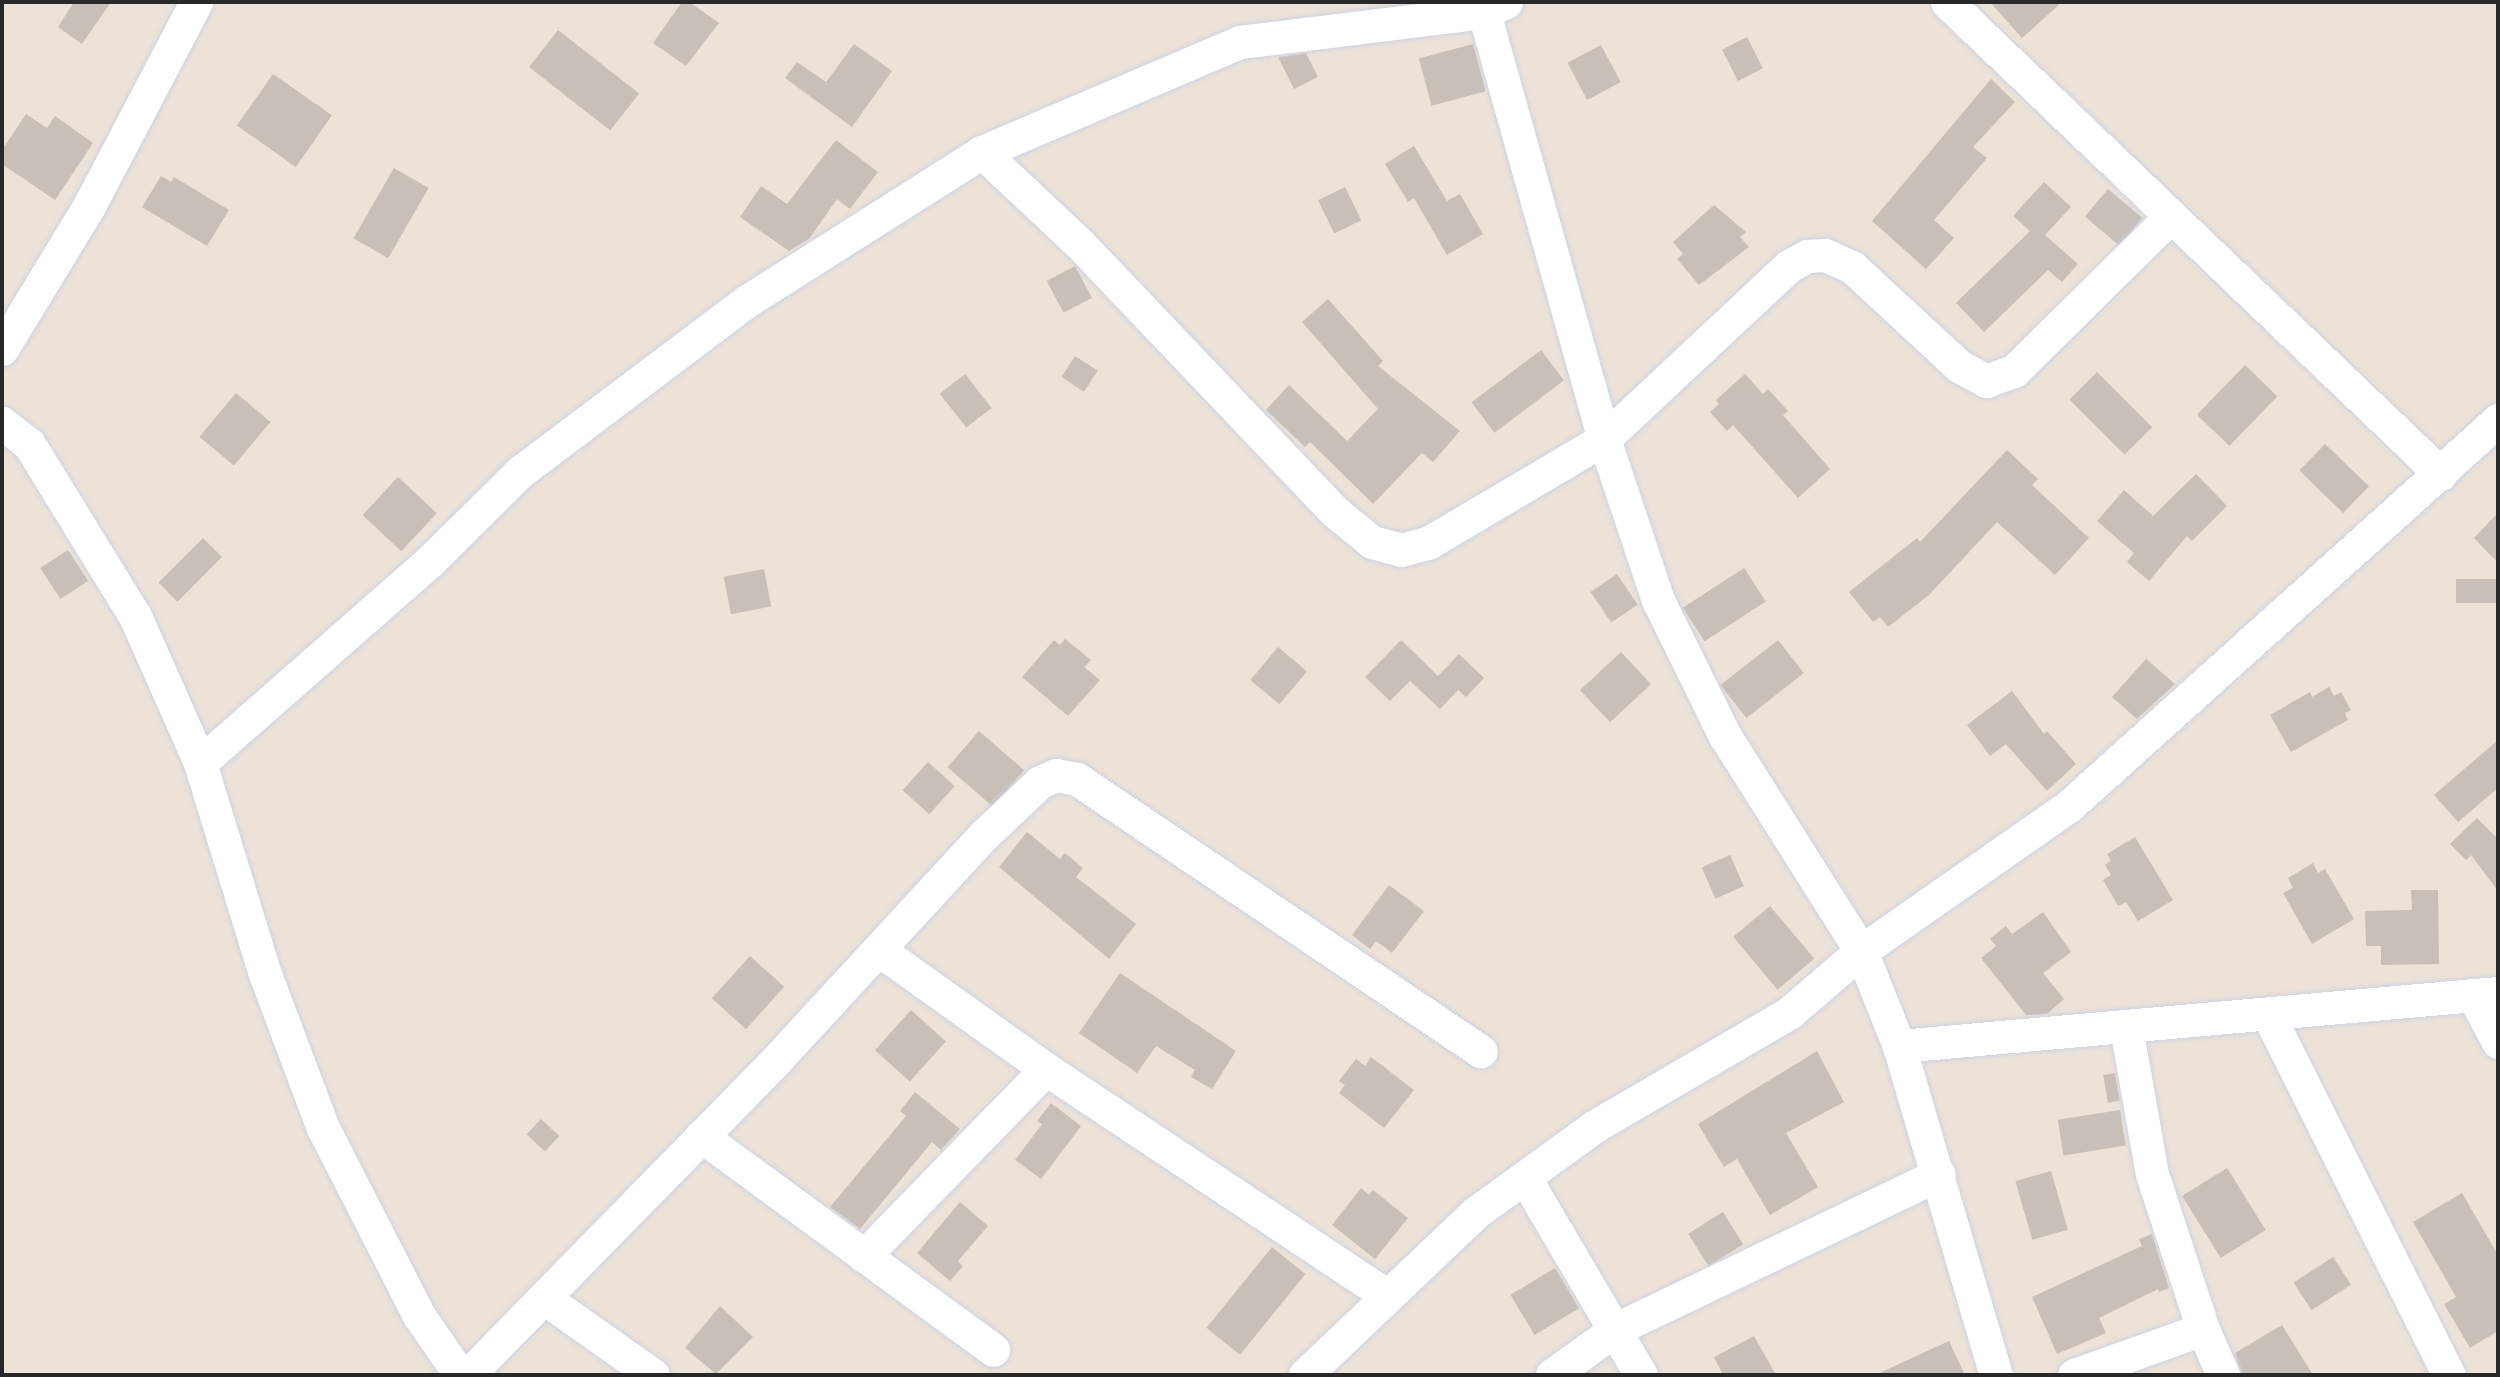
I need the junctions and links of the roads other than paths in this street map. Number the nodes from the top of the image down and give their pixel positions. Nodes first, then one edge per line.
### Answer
1 (196, 2) edge
2 (1947, 2) edge
3 (1490, 5) edge
4 (1358, 14) edge
5 (982, 152) junction
6 (2169, 218) junction
7 (2, 349) edge
8 (2, 423) edge
9 (2496, 434) edge
10 (1604, 439) junction
11 (2441, 474) junction
12 (200, 763) junction
13 (879, 950) junction
14 (1861, 951) junction
15 (2486, 994) edge
16 (2267, 1014) junction
17 (2126, 1027) junction
18 (2498, 1042) edge
19 (1899, 1046) junction
20 (1481, 1051) dead end
21 (1046, 1069) junction
22 (701, 1136) junction
23 (1939, 1174) junction
24 (1525, 1178) junction
25 (864, 1255) junction
26 (1386, 1295) junction
27 (544, 1298) junction
28 (1616, 1329) junction
29 (2203, 1329) junction
30 (993, 1350) dead end
31 (460, 1375) edge
32 (468, 1375) edge
33 (653, 1375) edge
34 (1305, 1375) edge
35 (1552, 1375) edge
36 (1641, 1375) edge
37 (1996, 1375) edge
38 (2074, 1375) edge
39 (2223, 1375) edge
40 (2449, 1375) edge

1 - 7 street
2 - 6 street
3 - 4 street
3 - 10 street
4 - 5 street
5 - 10 street
5 - 12 street
6 - 10 street
6 - 11 street
8 - 12 street
9 - 11 street
10 - 14 street
11 - 14 street
12 - 31 street
13 - 20 street
13 - 21 street
13 - 22 street
14 - 19 street
14 - 24 street
15 - 16 street
15 - 18 street
16 - 17 street
16 - 40 street
17 - 19 street
17 - 29 street
19 - 23 street
21 - 25 street
21 - 26 street
22 - 25 street
22 - 27 street
23 - 28 street
23 - 37 street
24 - 26 street
24 - 28 street
25 - 30 street
26 - 34 street
27 - 32 street
27 - 33 street
28 - 35 street
28 - 36 street
29 - 38 street
29 - 39 street

